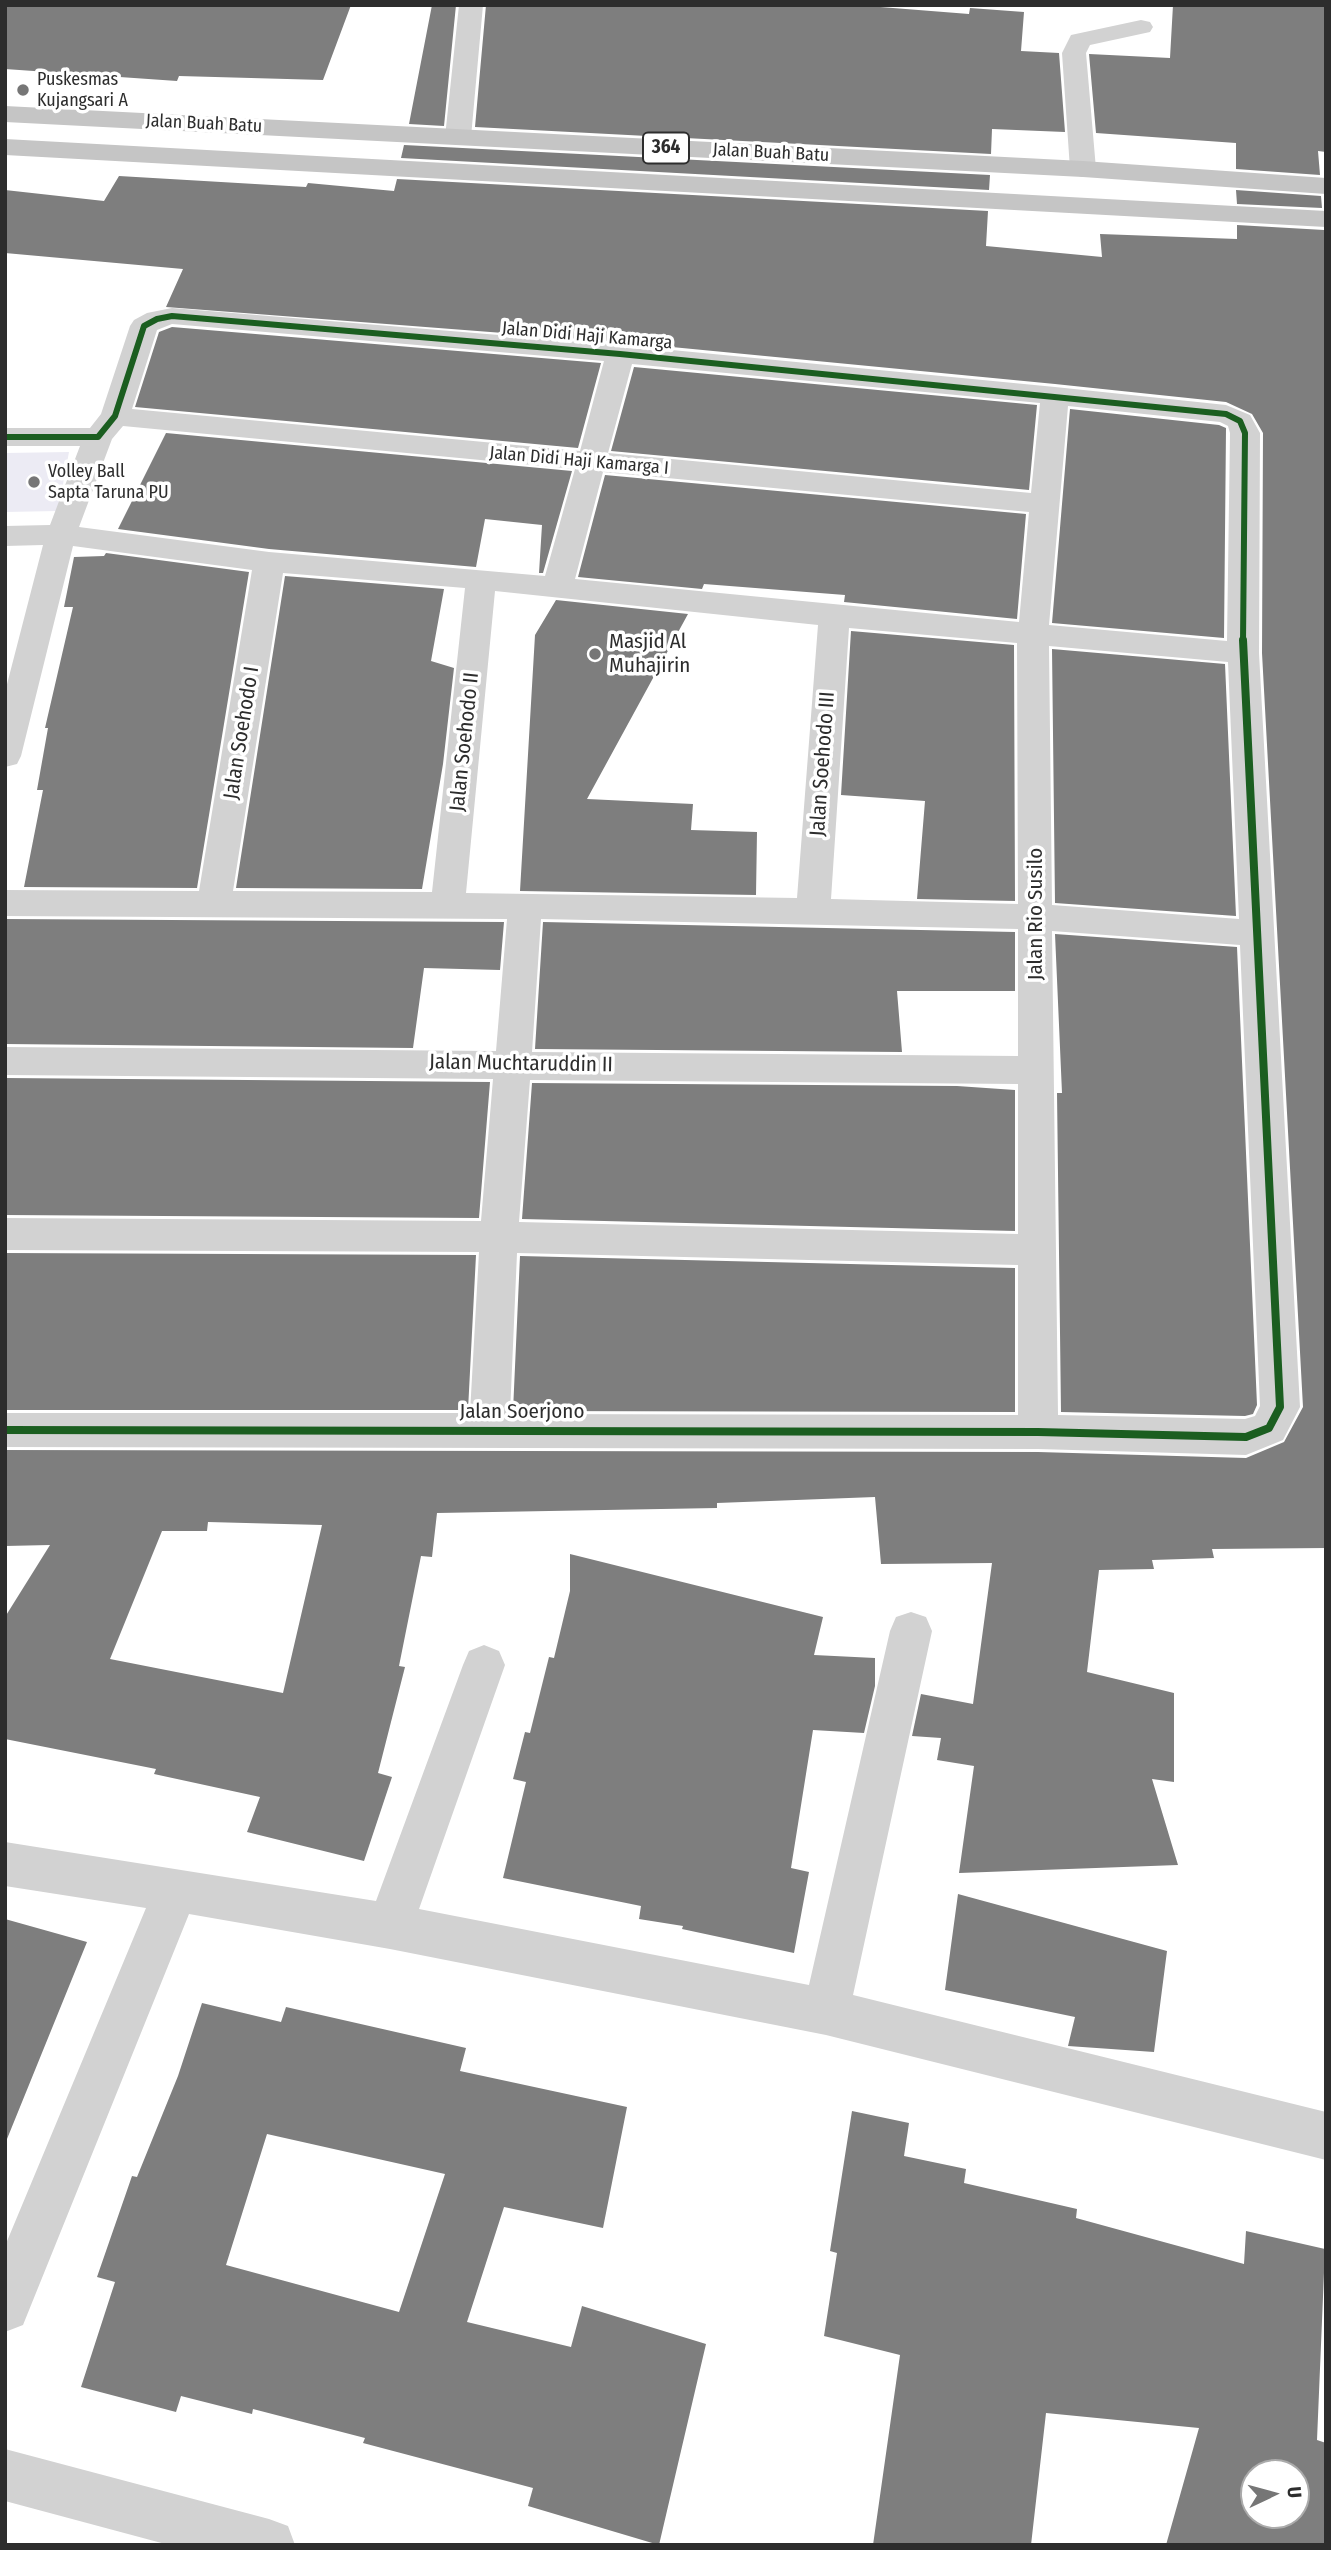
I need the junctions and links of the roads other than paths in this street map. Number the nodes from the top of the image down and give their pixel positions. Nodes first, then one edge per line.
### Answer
1 (471, 5) edge
2 (1141, 27) dead end
3 (5, 114) edge
4 (458, 137) junction
5 (5, 147) edge
6 (1083, 169) junction
7 (1326, 186) edge
8 (1326, 219) edge
9 (620, 355) junction
10 (1055, 396) junction
11 (1240, 421) joint
12 (106, 426) junction
13 (5, 437) edge
14 (591, 463) junction
15 (1044, 504) junction
16 (61, 535) junction
17 (5, 536) edge
18 (269, 562) junction
19 (481, 579) junction
20 (558, 586) junction
21 (834, 616) junction
22 (1033, 634) junction
23 (1243, 653) junction
24 (5, 756) edge
25 (5, 903) edge
26 (215, 904) junction
27 (448, 905) junction
28 (525, 906) junction
29 (813, 911) junction
30 (1035, 917) junction
31 (1255, 933) junction
32 (5, 1061) edge
33 (512, 1063) junction
34 (1037, 1070) junction
35 (5, 1234) edge
36 (499, 1237) junction
37 (1036, 1250) junction
38 (489, 1429) junction
39 (5, 1430) edge
40 (1038, 1432) junction
41 (911, 1631) dead end
42 (484, 1665) dead end
43 (5, 1864) edge
44 (176, 1890) junction
45 (390, 1926) junction
46 (826, 2012) junction
47 (1326, 2136) edge
48 (5, 2307) edge
49 (5, 2475) edge
50 (270, 2545) edge

1 - 4 street
2 - 6 street
3 - 4 main road, Jalan Buah Batu / 364
4 - 6 main road, Jalan Buah Batu / 364
5 - 8 main road, Jalan Buah Batu / 364
6 - 7 main road, Jalan Buah Batu / 364
9 - 10 street, Jalan Didi Haji Kamarga
9 - 12 street, Jalan Didi Haji Kamarga
9 - 14 street
10 - 11 street, Jalan Didi Haji Kamarga
10 - 15 street, Jalan Rio Susilo
11 - 23 street, Jalan Soerjono
12 - 13 street
12 - 14 street, Jalan Didi Haji Kamarga I
12 - 16 street
14 - 15 street, Jalan Didi Haji Kamarga I
14 - 20 street
15 - 22 street, Jalan Rio Susilo
16 - 17 street
16 - 18 street
16 - 24 street
18 - 19 street
18 - 26 street, Jalan Soehodo I
19 - 20 street
19 - 27 street, Jalan Soehodo II
20 - 21 street
21 - 22 street
21 - 29 street, Jalan Soehodo III
22 - 23 street
22 - 30 street, Jalan Rio Susilo
23 - 31 street, Jalan Soerjono
25 - 26 street
26 - 27 street
27 - 28 street
28 - 29 street
28 - 33 street
29 - 30 street
30 - 31 street
30 - 34 street, Jalan Rio Susilo
31 - 40 street, Jalan Soerjono
32 - 33 street, Jalan Muchtaruddin II
33 - 34 street, Jalan Muchtaruddin II
33 - 36 street
34 - 37 street, Jalan Rio Susilo
35 - 36 street
36 - 37 street
36 - 38 street
37 - 40 street, Jalan Rio Susilo
38 - 39 street, Jalan Soerjono
38 - 40 street, Jalan Soerjono
41 - 46 street
42 - 45 street
43 - 44 street
44 - 45 street
44 - 48 street
45 - 46 street
46 - 47 street
49 - 50 street

